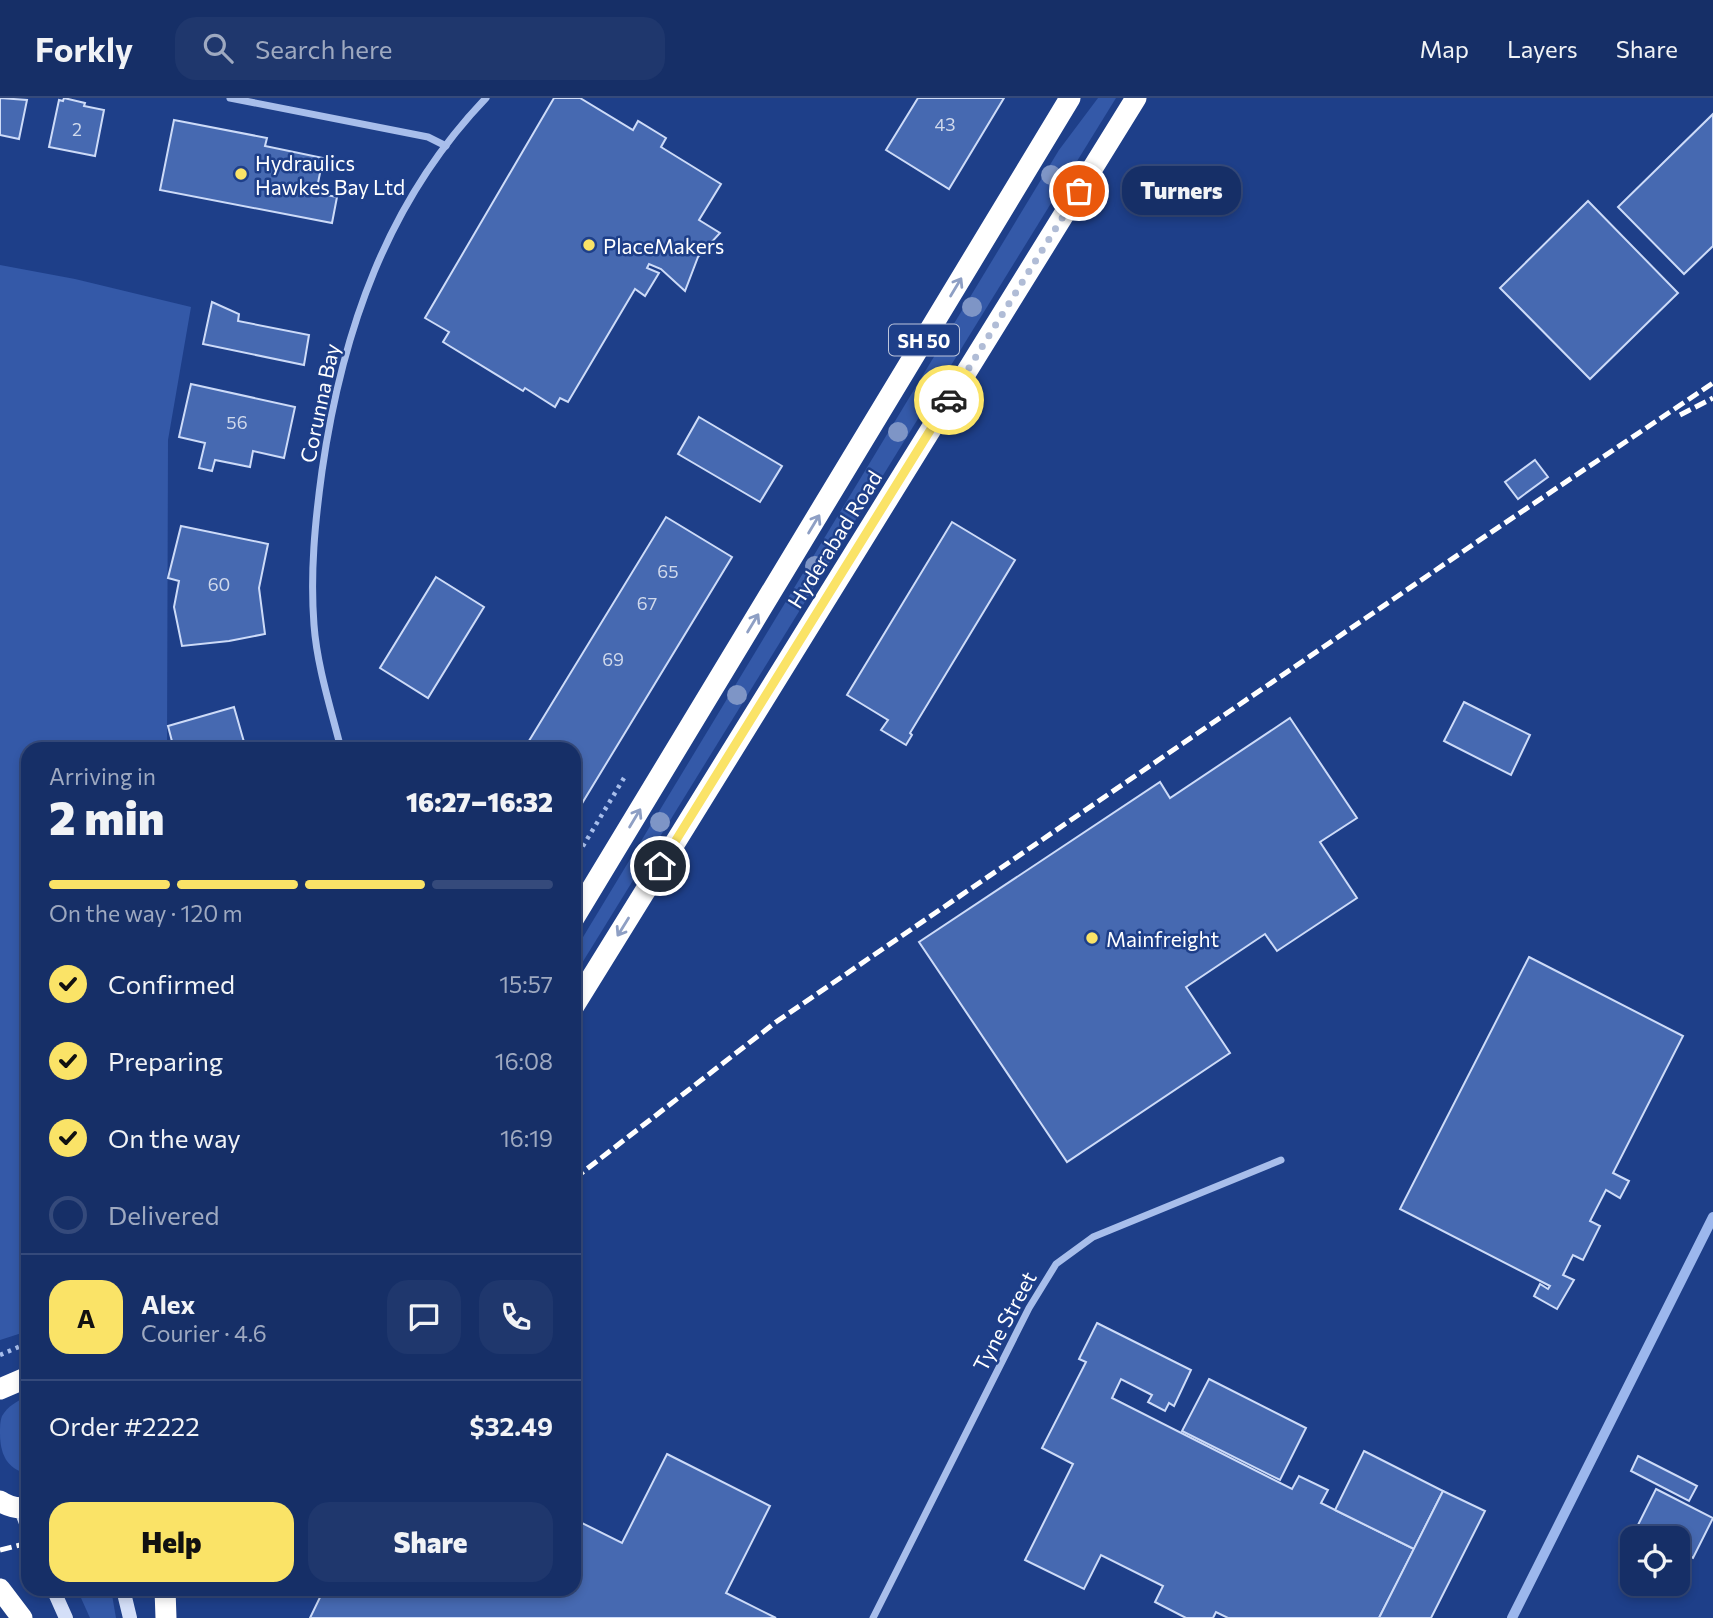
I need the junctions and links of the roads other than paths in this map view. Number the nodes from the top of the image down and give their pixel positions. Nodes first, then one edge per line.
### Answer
1 (230, 98) edge
2 (486, 98) edge
3 (1070, 98) edge
4 (1136, 98) edge
5 (446, 146) junction
6 (339, 742) edge
7 (581, 906) edge
8 (581, 995) edge
9 (1280, 1160) dead end
10 (0, 1589) edge
11 (56, 1596) edge
12 (125, 1596) edge
13 (165, 1596) edge
14 (22, 1618) edge
15 (66, 1618) edge
16 (130, 1618) edge
17 (166, 1618) edge
18 (873, 1618) edge

1 - 5 street
2 - 5 street, Corunna Bay
7 -> 3 highway, Hyderabad Road / SH 50
4 -> 8 highway, Hyderabad Road / SH 50
5 - 6 street, Corunna Bay
9 - 18 street, Tyne Street
10 - 14 highway
11 - 15 main road
12 - 16 main road
13 - 17 highway

